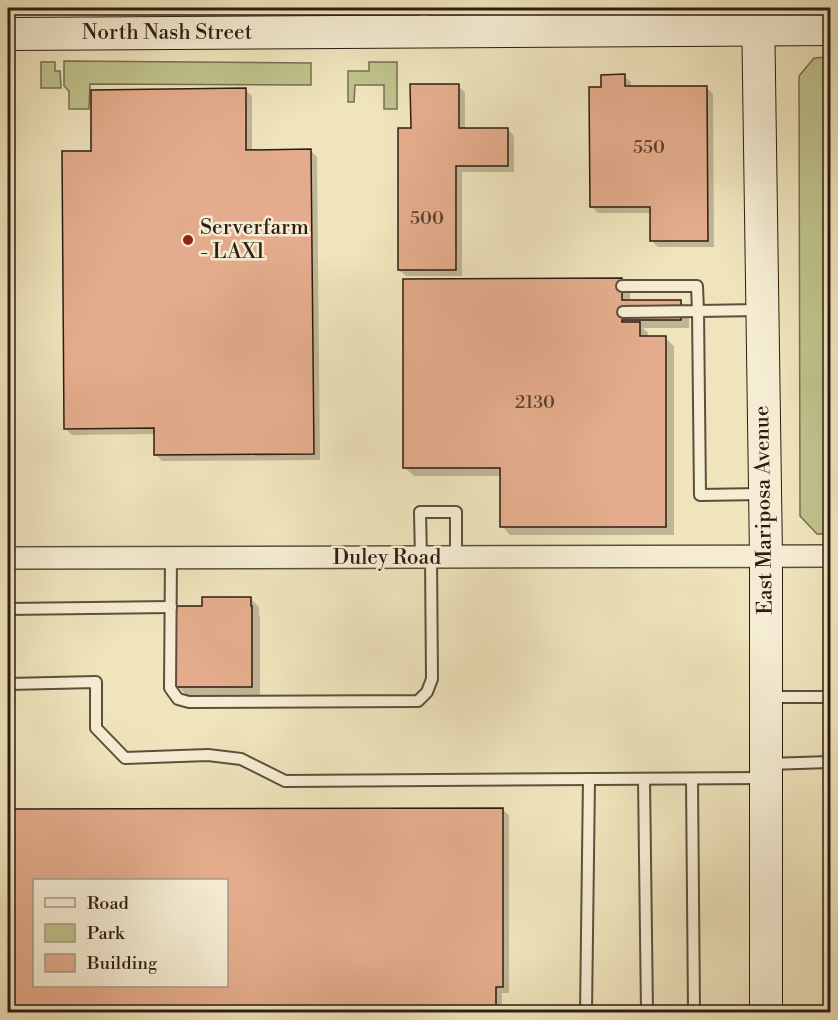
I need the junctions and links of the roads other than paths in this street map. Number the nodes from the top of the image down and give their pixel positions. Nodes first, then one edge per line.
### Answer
1 (758, 19) edge
2 (423, 20) edge
3 (831, 29) edge
4 (8, 34) edge
5 (622, 286) dead end
6 (698, 310) junction
7 (762, 310) junction
8 (623, 312) dead end
9 (765, 494) junction
10 (831, 556) edge
11 (765, 557) junction
12 (8, 558) edge
13 (171, 558) junction
14 (426, 558) junction
15 (456, 558) junction
16 (171, 607) junction
17 (8, 609) edge
18 (8, 684) edge
19 (831, 697) edge
20 (765, 698) junction
21 (831, 762) edge
22 (765, 771) junction
23 (589, 779) junction
24 (644, 779) junction
25 (692, 779) junction
26 (586, 1012) edge
27 (647, 1012) edge
28 (651, 1012) edge
29 (765, 1012) edge

1 - 2 street, North Nash Street
1 - 3 street, North Nash Street
1 - 7 street, East Mariposa Avenue
2 - 4 street, North Nash Street
5 - 6 lane
6 - 7 lane
6 - 8 lane
6 - 9 lane
7 - 9 street, East Mariposa Avenue
9 - 11 street, East Mariposa Avenue
10 - 11 street, Duley Road
11 - 15 street, Duley Road
11 - 20 street, East Mariposa Avenue
12 - 13 street, Duley Road
13 - 14 street, Duley Road
13 - 16 lane
14 - 15 street, Duley Road
14 - 15 lane
14 - 16 lane
16 - 17 lane
18 - 23 lane
19 - 20 lane
20 - 22 street, East Mariposa Avenue
21 - 22 lane
22 - 25 lane
22 - 29 street, East Mariposa Avenue
23 - 24 lane
23 - 26 lane
24 - 25 lane
24 - 27 lane
25 - 28 lane

